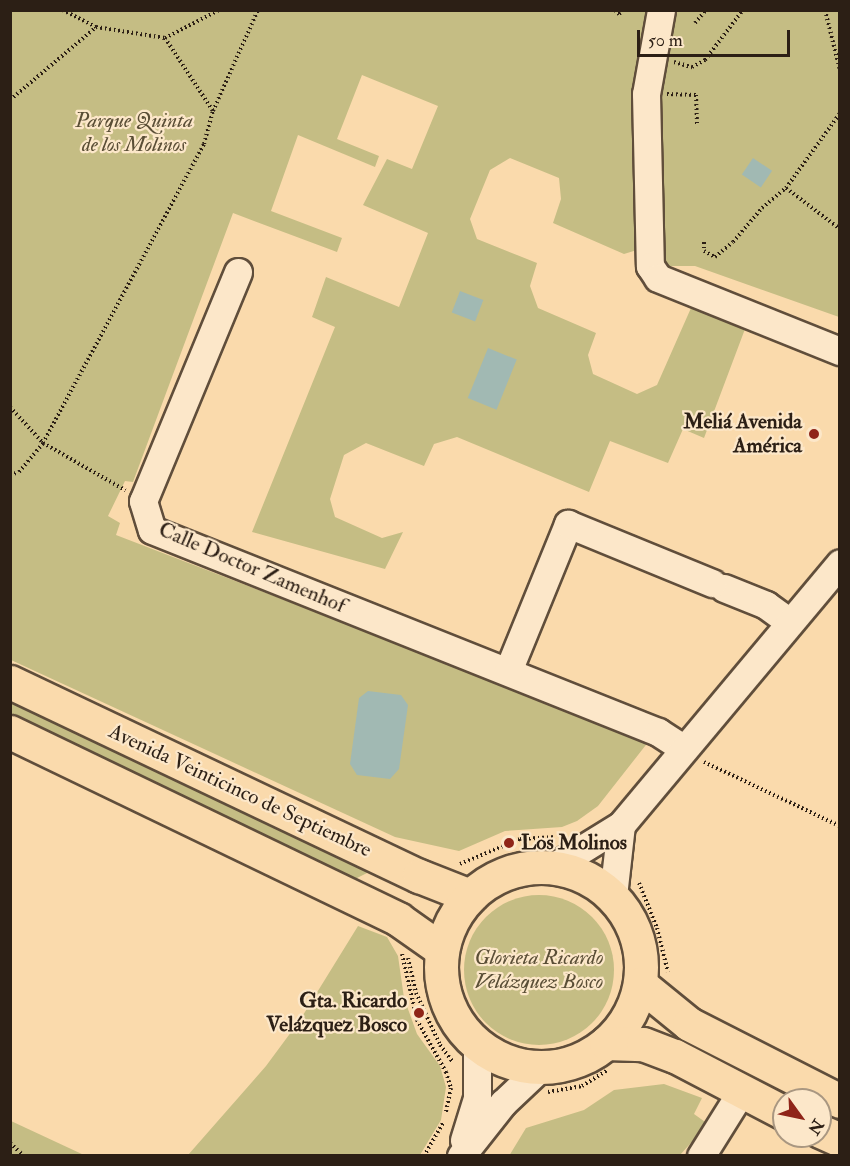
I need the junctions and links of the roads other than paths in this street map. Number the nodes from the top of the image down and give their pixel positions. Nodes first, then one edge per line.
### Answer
1 (661, 10) edge
2 (238, 272) dead end
3 (840, 351) edge
4 (840, 563) edge
5 (789, 622) junction
6 (508, 670) junction
7 (10, 682) edge
8 (10, 732) edge
9 (694, 755) junction
10 (621, 825) junction
11 (553, 867) junction
12 (625, 888) junction
13 (470, 896) junction
14 (442, 950) junction
15 (654, 980) junction
16 (477, 1044) junction
17 (611, 1054) junction
18 (540, 1081) junction
19 (741, 1092) junction
20 (840, 1101) edge
21 (772, 1107) edge
22 (460, 1137) edge
23 (701, 1155) edge

1 - 3 street
2 - 6 street, Calle Doctor Zamenhof
4 - 5 street
5 - 6 street
5 - 9 street
6 - 9 street, Calle Doctor Zamenhof
7 - 13 main road, Avenida Veinticinco de Septiembre
8 - 14 main road
9 - 10 street
10 - 11 street
10 - 12 street
11 - 12 main road
11 - 13 main road
12 - 15 main road
13 - 14 main road
14 - 16 main road
15 - 17 main road
15 - 20 main road
16 - 18 main road
16 - 22 street
17 - 18 main road
17 - 19 main road
18 - 22 street
19 - 21 main road
19 - 23 street

